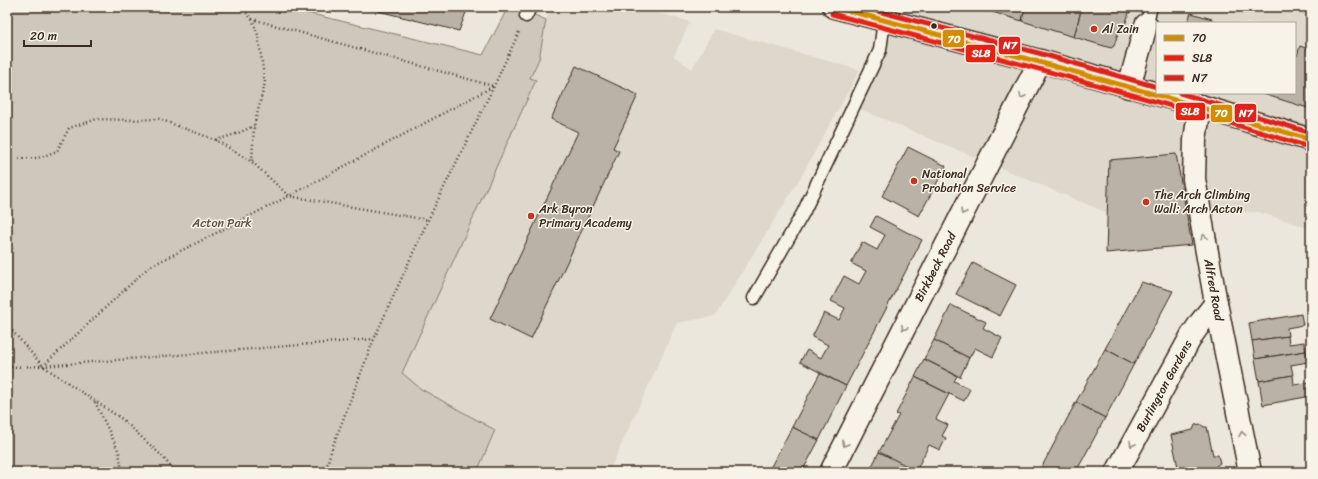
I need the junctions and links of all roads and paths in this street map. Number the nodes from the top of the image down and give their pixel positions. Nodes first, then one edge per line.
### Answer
1 (241, 7) edge
2 (834, 7) edge
3 (528, 12) edge
4 (1148, 16) edge
5 (252, 19) junction
6 (884, 21) junction
7 (1040, 62) junction
8 (494, 86) junction
9 (1129, 87) junction
10 (1200, 106) junction
11 (254, 126) junction
12 (216, 140) junction
13 (1311, 140) edge
14 (7, 160) edge
15 (252, 162) junction
16 (289, 196) junction
17 (428, 220) junction
18 (754, 298) dead end
19 (1216, 303) junction
20 (7, 325) edge
21 (374, 339) junction
22 (43, 366) junction
23 (7, 367) edge
24 (94, 401) junction
25 (122, 472) edge
26 (175, 472) edge
27 (325, 472) edge
28 (831, 472) edge
29 (1117, 472) edge
30 (1250, 472) edge

1 - 5 path
2 - 6 street
3 - 8 path
4 - 9 street
5 - 8 path
5 - 11 path
6 - 7 street
6 - 18 lane
7 - 9 street
7 -> 28 street, Birkbeck Road
8 - 16 path
8 - 17 path
9 - 10 street
10 - 13 street
19 -> 10 street, Alfred Road
11 - 12 path
11 - 15 path
12 - 14 path
12 - 15 path
15 - 16 path
16 - 17 path
16 - 22 path
17 - 21 path
19 -> 29 street, Burlington Gardens
30 -> 19 street, Alfred Road
20 - 22 path
21 - 22 path
21 - 27 path
22 - 23 path
22 - 24 path
24 - 25 path
24 - 26 path

